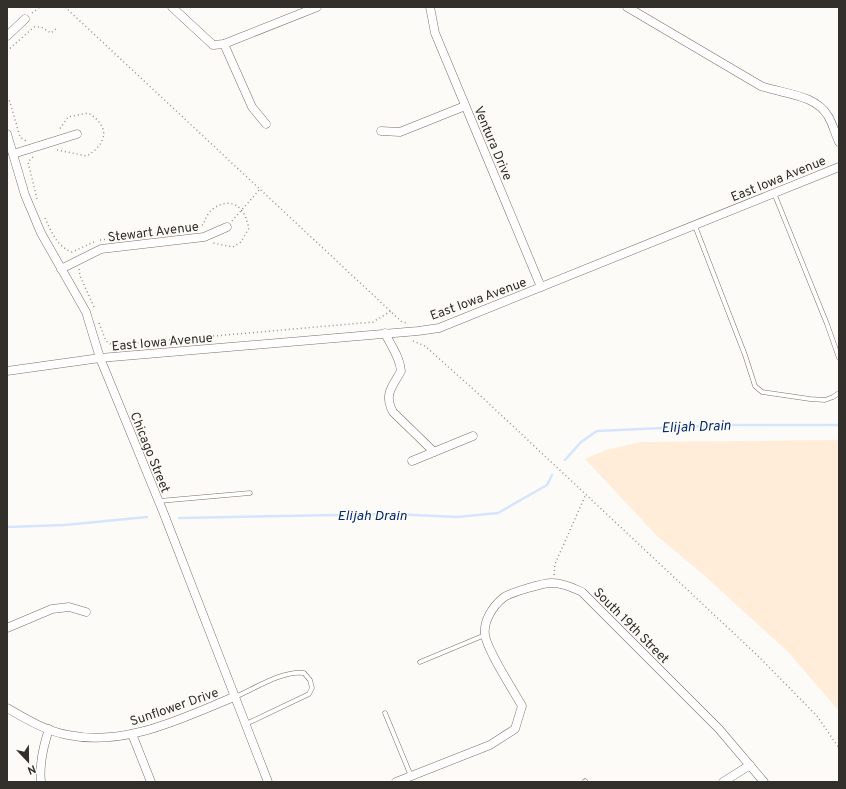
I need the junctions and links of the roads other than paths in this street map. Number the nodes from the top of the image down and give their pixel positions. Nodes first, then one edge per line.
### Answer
1 (172, 7) edge
2 (317, 7) edge
3 (430, 7) edge
4 (626, 7) edge
5 (25, 19) road end
6 (7, 36) edge
7 (224, 44) junction
8 (465, 106) junction
9 (266, 124) dead end
10 (381, 131) dead end
11 (7, 134) edge
12 (77, 134) dead end
13 (839, 142) edge
14 (13, 154) junction
15 (839, 166) edge
16 (774, 193) junction
17 (694, 225) junction
18 (227, 227) road end
19 (61, 269) junction
20 (541, 287) junction
21 (385, 333) junction
22 (100, 358) junction
23 (839, 358) edge
24 (7, 371) edge
25 (839, 393) edge
26 (474, 436) dead end
27 (434, 452) junction
28 (412, 461) dead end
29 (250, 494) dead end
30 (158, 501) junction
31 (86, 612) dead end
32 (7, 628) edge
33 (485, 635) junction
34 (420, 662) dead end
35 (234, 697) junction
36 (7, 708) edge
37 (385, 713) dead end
38 (245, 724) junction
39 (49, 729) junction
40 (132, 734) junction
41 (750, 765) junction
42 (411, 776) junction
43 (41, 782) edge
44 (151, 782) edge
45 (268, 782) edge
46 (396, 782) edge
47 (723, 782) edge
48 (764, 782) edge

1 - 7 street
2 - 7 street
3 - 8 street, Ventura Drive
4 - 13 street
5 - 6 street
7 - 9 street
8 - 10 street
8 - 20 street, Ventura Drive
11 - 14 street, Chicago Street
12 - 14 street
14 - 19 street, Chicago Street
15 - 16 street, East Iowa Avenue
16 - 17 street, East Iowa Avenue
16 - 23 lane
17 - 20 street, East Iowa Avenue
17 - 25 lane
18 - 19 street, Stewart Avenue
19 - 22 street, Chicago Street
20 - 21 street, East Iowa Avenue
21 - 22 street, East Iowa Avenue
21 - 27 street
22 - 24 street, East Iowa Avenue
22 - 30 street, Chicago Street
26 - 27 street
27 - 28 street
29 - 30 lane
30 - 35 street, Chicago Street
31 - 32 street
33 - 34 lane
33 - 41 street, South 19th Street
33 - 42 street
35 - 38 street, Chicago Street
35 - 38 lane
35 - 40 street, Sunflower Drive
36 - 39 street, Sunflower Drive
37 - 42 lane
38 - 45 street, Chicago Street
39 - 40 street, Sunflower Drive
39 - 43 street
40 - 44 street
41 - 47 street
41 - 48 street, South 19th Street
42 - 46 street

